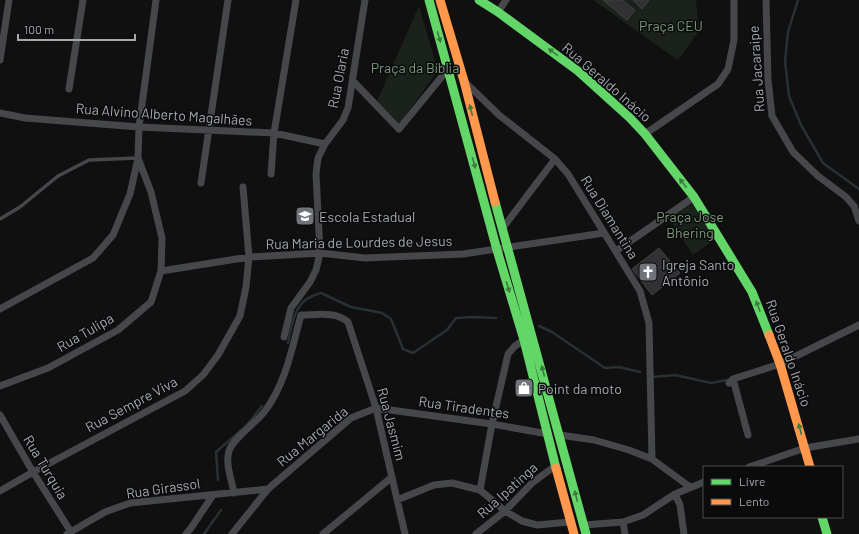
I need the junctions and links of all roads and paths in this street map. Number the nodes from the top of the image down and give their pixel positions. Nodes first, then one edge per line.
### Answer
1 (9, 0) edge
2 (83, 0) edge
3 (156, 0) edge
4 (228, 0) edge
5 (296, 0) edge
6 (365, 0) edge
7 (428, 0) edge
8 (440, 0) edge
9 (479, 0) edge
10 (506, 0) edge
11 (734, 0) edge
12 (766, 0) edge
13 (498, 12) junction
14 (0, 60) edge
15 (448, 69) junction
16 (464, 80) junction
17 (353, 81) junction
18 (69, 89) dead end
19 (0, 113) edge
20 (139, 127) junction
21 (208, 130) junction
22 (274, 134) junction
23 (645, 134) junction
24 (325, 144) junction
25 (138, 158) junction
26 (555, 159) junction
27 (271, 174) dead end
28 (201, 183) dead end
29 (243, 187) dead end
30 (694, 197) junction
31 (0, 219) edge
32 (859, 221) edge
33 (502, 229) junction
34 (604, 233) junction
35 (509, 248) junction
36 (497, 250) junction
37 (616, 251) junction
38 (320, 253) junction
39 (249, 257) junction
40 (161, 271) junction
41 (0, 309) edge
42 (859, 325) edge
43 (284, 337) dead end
44 (524, 340) junction
45 (780, 364) junction
46 (0, 386) edge
47 (376, 408) junction
48 (0, 415) edge
49 (492, 424) junction
50 (548, 434) junction
51 (560, 435) junction
52 (748, 435) dead end
53 (859, 439) edge
54 (805, 448) junction
55 (652, 459) junction
56 (555, 466) junction
57 (752, 466) edge
58 (810, 466) edge
59 (32, 472) junction
60 (392, 477) junction
61 (703, 482) edge
62 (690, 487) junction
63 (268, 489) junction
64 (480, 490) junction
65 (0, 491) edge
66 (234, 493) junction
67 (676, 494) junction
68 (213, 495) junction
69 (398, 500) junction
70 (505, 510) junction
71 (822, 518) edge
72 (570, 522) junction
73 (623, 522) junction
74 (585, 530) edge
75 (69, 533) edge
76 (186, 534) edge
77 (232, 534) edge
78 (323, 534) edge
79 (405, 534) edge
80 (476, 534) edge
81 (574, 534) edge
82 (625, 534) edge
83 (684, 534) edge
84 (826, 534) edge

1 - 14 street
2 - 18 street
3 - 20 street
4 - 21 street
5 - 22 street
6 - 17 street, Rua Olaria
7 -> 15 main road
8 - 16 main road
9 - 13 main road, Rua Geraldo Inácio
10 - 13 street
11 - 23 street
12 - 32 street, Rua Jacaraipe
23 -> 13 main road, Rua Geraldo Inácio
15 - 17 street
15 -> 36 main road
16 - 26 street, Rua Diamantina
33 -> 16 main road
17 - 24 street, Rua Olaria
19 - 20 street, Rua Alvino Alberto Magalhães
20 - 21 street, Rua Alvino Alberto Magalhães
20 - 25 street
21 - 22 street, Rua Alvino Alberto Magalhães
21 - 28 street
22 - 24 street, Rua Alvino Alberto Magalhães
22 - 27 street
30 -> 23 main road, Rua Geraldo Inácio
24 - 38 street, Rua Olaria
25 - 31 lane
25 - 40 street, Rua Tulipa
25 - 41 street
26 - 33 street
26 - 34 street, Rua Diamantina
29 - 39 street, Rua Sempre Viva
30 - 37 street
45 -> 30 main road, Rua Geraldo Inácio
33 - 35 main road
34 - 35 street, Rua Maria de Lourdes de Jesus
34 - 37 street, Rua Diamantina
35 - 36 street, Rua Maria de Lourdes de Jesus
51 -> 35 main road
36 - 38 street, Rua Maria de Lourdes de Jesus
36 -> 44 main road
37 - 55 street, Rua Diamantina
38 - 39 street, Rua Maria de Lourdes de Jesus
38 - 43 street, Rua Olaria
39 - 40 street, Rua Maria de Lourdes de Jesus
39 - 59 street, Rua Sempre Viva
40 - 46 street, Rua Tulipa
42 - 45 street
44 - 49 street
44 - 50 main road
45 - 52 street
54 -> 45 main road, Rua Geraldo Inácio
47 - 49 street, Rua Tiradentes
47 - 60 street, Rua Jasmim
47 - 63 street, Rua Margarida
47 - 66 street, Rua Jasmim
48 - 59 street, Rua Turquia
49 - 50 street, Rua Tiradentes
49 - 64 street
50 - 56 main road
51 - 55 street
74 -> 51 main road
53 - 54 street
54 - 57 street
54 - 58 main road, Rua Geraldo Inácio
55 - 62 street
56 - 70 street, Rua Ipatinga
56 - 72 main road
59 - 65 street, Rua Sempre Viva
59 - 75 street, Rua Turquia
60 - 69 street, Rua Jasmim
60 - 78 street
61 - 62 street
62 - 67 street
63 - 66 street, Rua Girassol
63 - 77 street, Rua Margarida
64 - 69 street
64 - 70 street
66 - 68 street, Rua Girassol
67 - 73 street
67 - 83 street
68 - 75 street, Rua Girassol
68 - 76 street
69 - 79 street, Rua Jasmim
70 - 72 street
70 - 80 street, Rua Ipatinga
71 - 84 main road
72 - 81 main road
73 - 74 street
73 - 82 street

